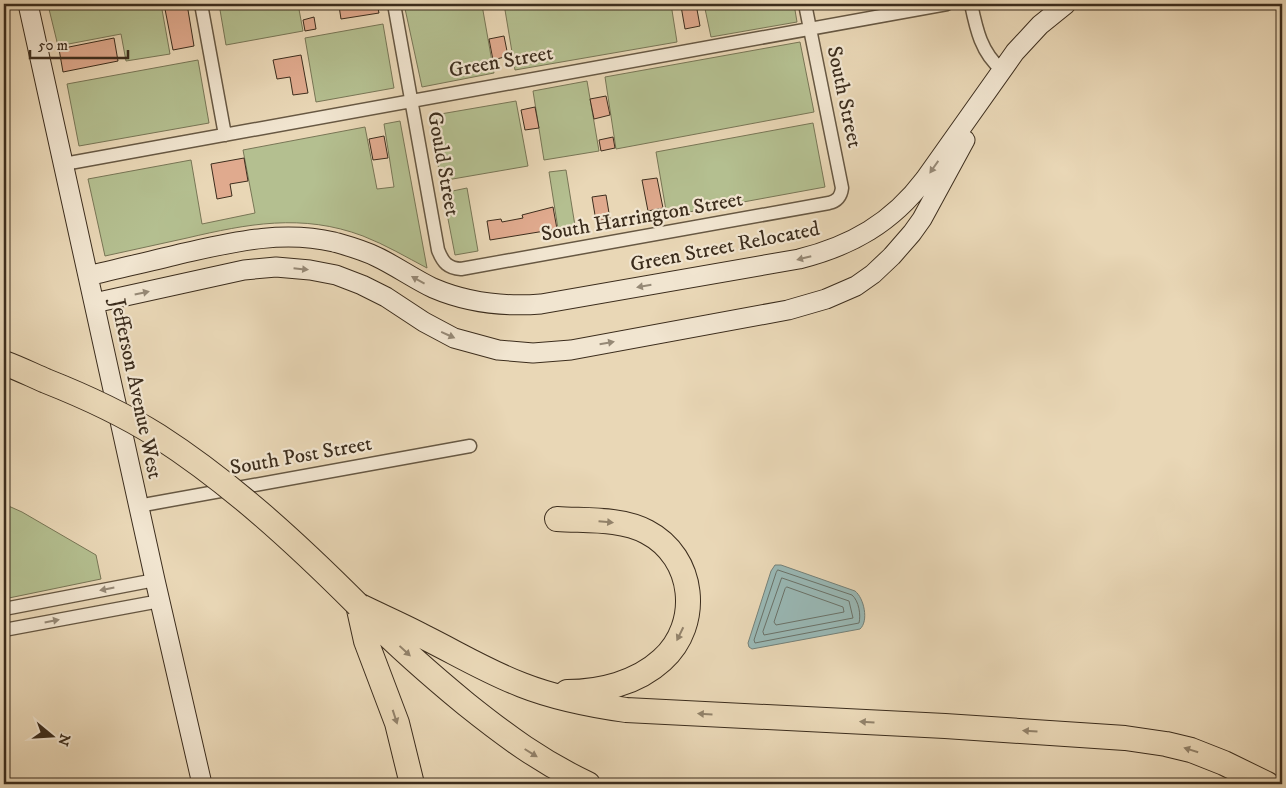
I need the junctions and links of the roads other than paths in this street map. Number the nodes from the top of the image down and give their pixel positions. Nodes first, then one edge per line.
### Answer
1 (28, 4) edge
2 (201, 4) edge
3 (394, 4) edge
4 (805, 4) edge
5 (947, 4) edge
6 (971, 4) edge
7 (1066, 4) edge
8 (810, 30) junction
9 (1002, 70) junction
10 (411, 101) junction
11 (225, 135) junction
12 (64, 164) junction
13 (840, 197) joint
14 (450, 268) joint
15 (88, 276) junction
16 (94, 303) junction
17 (4, 364) edge
18 (470, 446) dead end
19 (138, 506) junction
20 (557, 519) dead end
21 (155, 580) junction
22 (160, 601) junction
23 (358, 605) junction
24 (4, 609) edge
25 (4, 630) edge
26 (536, 690) junction
27 (1224, 763) junction
28 (202, 784) edge
29 (412, 784) edge
30 (588, 784) edge
31 (1252, 784) edge
32 (1267, 784) edge

1 - 12 street, Jefferson Avenue West
2 - 11 street
3 - 10 street, Gould Street
4 - 8 street, South Street
5 - 8 street, Green Street
6 - 9 street
7 - 9 street
8 - 10 street, Green Street
8 - 13 street, South Street
9 -> 15 street, Green Street Relocated
16 -> 9 street
10 - 11 street, Green Street
10 - 14 street, Gould Street
11 - 12 street, Green Street
12 - 15 street, Jefferson Avenue West
13 - 14 street, South Harrington Street
15 - 16 street, Jefferson Avenue West
16 - 19 street, Jefferson Avenue West
17 - 23 highway, bridge
18 - 19 street, South Post Street
19 - 21 street, Jefferson Avenue West
20 -> 26 highway
21 - 22 street, Jefferson Avenue West
21 -> 24 street
25 -> 22 street
22 - 28 street, Jefferson Avenue West
23 - 26 highway
23 -> 29 highway
23 -> 30 highway
27 -> 26 highway
27 - 31 highway
27 - 32 highway

